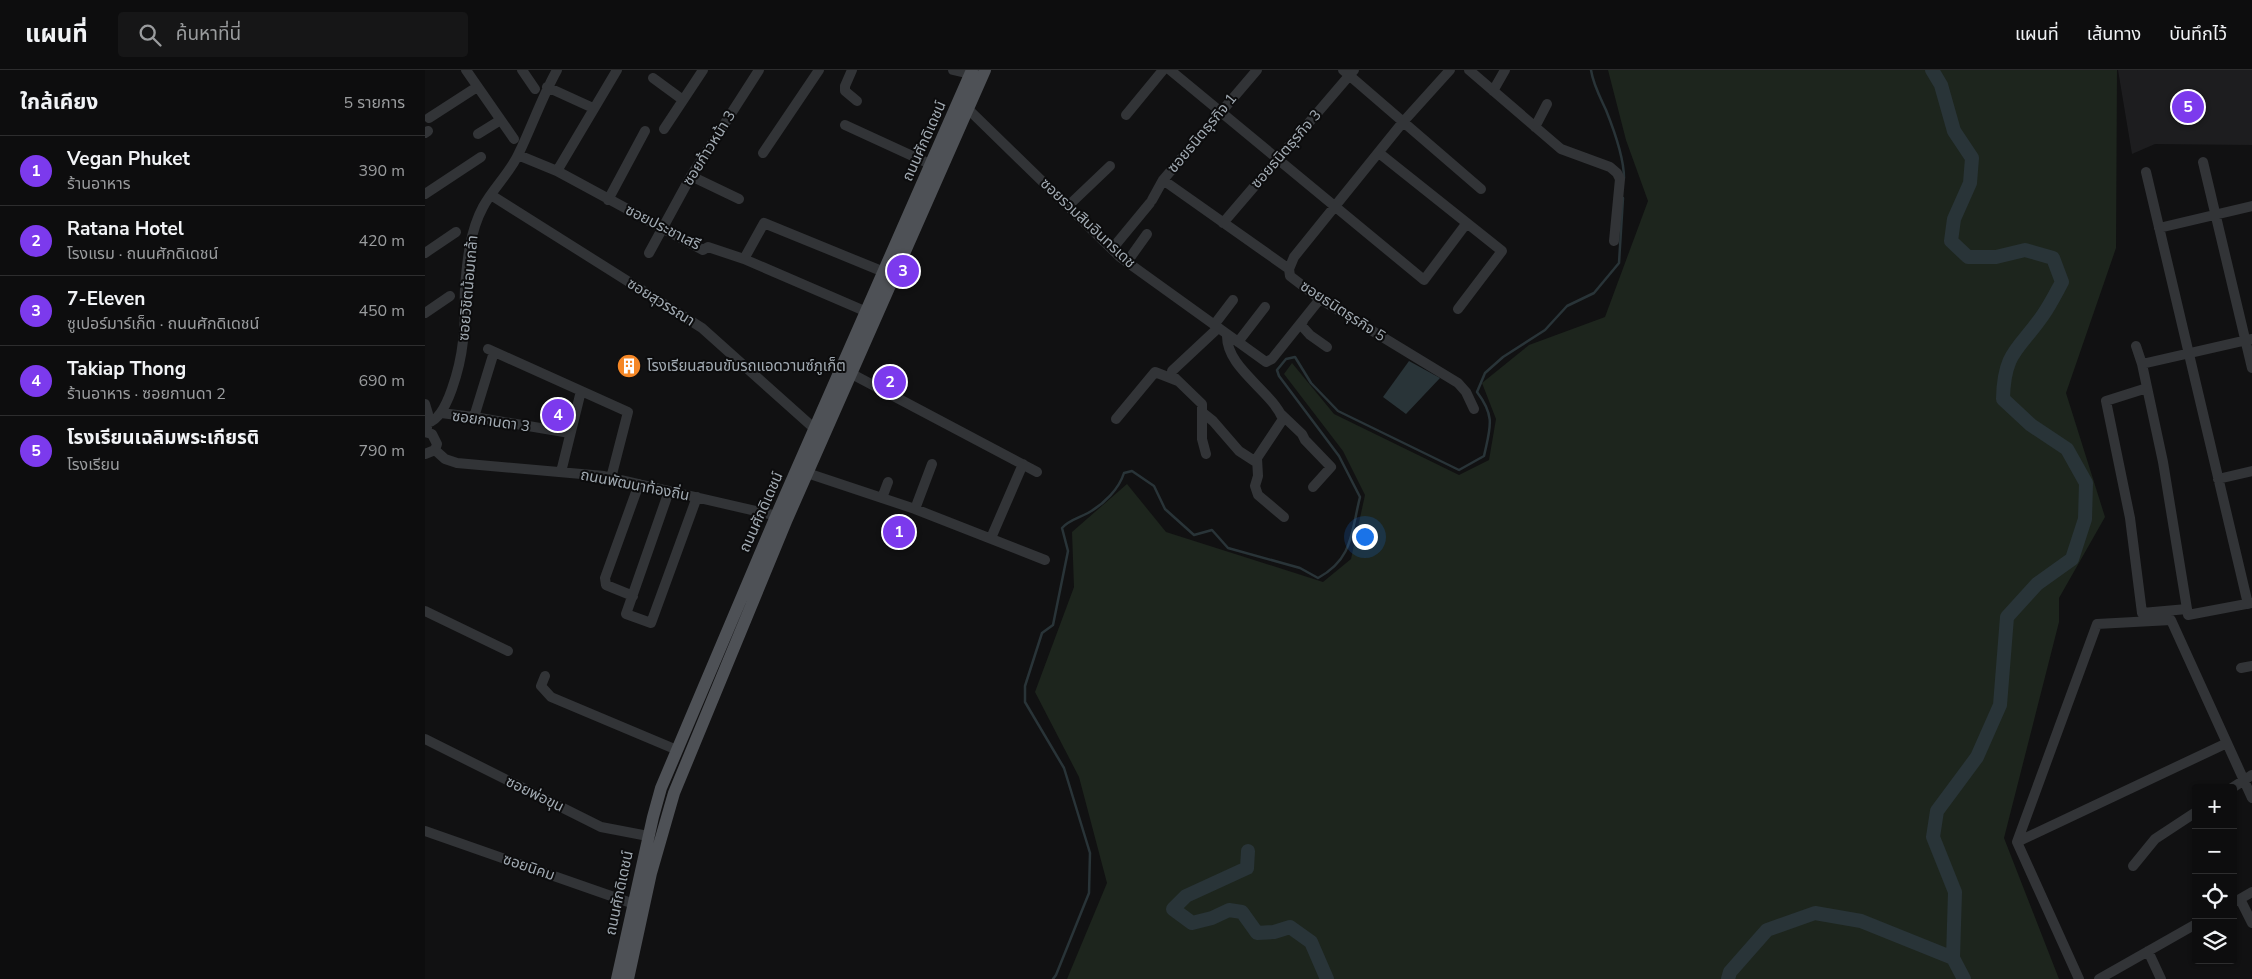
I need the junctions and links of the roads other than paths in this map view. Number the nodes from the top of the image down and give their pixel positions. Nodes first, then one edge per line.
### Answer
1 (466, 70) edge
2 (522, 70) edge
3 (557, 70) edge
4 (617, 70) edge
5 (703, 70) edge
6 (759, 70) edge
7 (819, 70) edge
8 (852, 70) edge
9 (953, 70) edge
10 (985, 70) edge
11 (1163, 70) edge
12 (1170, 70) edge
13 (1257, 70) edge
14 (1449, 70) edge
15 (1469, 70) edge
16 (1505, 70) edge
17 (971, 72) edge
18 (1349, 72) edge
19 (653, 78) dead end
20 (477, 87) junction
21 (547, 87) junction
22 (535, 89) dead end
23 (1493, 90) junction
24 (683, 100) junction
25 (857, 101) dead end
26 (1547, 104) dead end
27 (593, 108) junction
28 (968, 109) junction
29 (1221, 111) junction
30 (1126, 116) dead end
31 (429, 118) dead end
32 (499, 121) junction
33 (1403, 122) junction
34 (845, 125) dead end
35 (1535, 127) junction
36 (664, 129) dead end
37 (645, 131) dead end
38 (478, 134) dead end
39 (514, 139) dead end
40 (763, 153) dead end
41 (1379, 153) junction
42 (518, 155) junction
43 (481, 157) dead end
44 (1278, 158) junction
45 (2203, 162) dead end
46 (932, 164) junction
47 (1110, 166) dead end
48 (557, 171) junction
49 (2145, 172) dead end
50 (691, 176) junction
51 (1163, 180) junction
52 (1481, 190) dead end
53 (425, 194) edge
54 (491, 195) junction
55 (739, 198) dead end
56 (608, 200) junction
57 (1069, 206) junction
58 (1335, 206) junction
59 (2252, 206) edge
60 (2216, 215) junction
61 (1223, 223) junction
62 (1466, 224) junction
63 (662, 228) junction
64 (2159, 228) junction
65 (456, 232) dead end
66 (1147, 234) dead end
67 (1614, 241) dead end
68 (1112, 249) junction
69 (425, 253) edge
70 (649, 253) dead end
71 (744, 259) junction
72 (1127, 262) junction
73 (1289, 269) junction
74 (884, 272) junction
75 (449, 296) dead end
76 (1320, 299) junction
77 (1233, 300) dead end
78 (1265, 307) dead end
79 (1458, 309) dead end
80 (867, 312) junction
81 (425, 313) edge
82 (1303, 320) junction
83 (1216, 326) junction
84 (1227, 335) junction
85 (2249, 340) edge
86 (1238, 342) junction
87 (2136, 346) dead end
88 (1327, 347) dead end
89 (2189, 354) junction
90 (2142, 364) junction
91 (2252, 368) edge
92 (850, 373) junction
93 (1179, 381) junction
94 (2147, 388) junction
95 (581, 391) junction
96 (425, 404) edge
97 (832, 404) junction
98 (1474, 409) dead end
99 (1203, 412) junction
100 (441, 413) junction
101 (1281, 414) junction
102 (474, 417) junction
103 (1116, 419) dead end
104 (426, 428) edge
105 (816, 430) junction
106 (570, 433) junction
107 (435, 450) junction
108 (425, 454) edge
109 (1206, 454) dead end
110 (1256, 462) junction
111 (932, 464) dead end
112 (1023, 464) junction
113 (2252, 471) edge
114 (561, 472) junction
115 (807, 472) junction
116 (1037, 472) dead end
117 (611, 478) junction
118 (2218, 479) junction
119 (888, 482) dead end
120 (639, 484) junction
121 (1313, 487) dead end
122 (669, 491) junction
123 (697, 497) junction
124 (882, 498) junction
125 (915, 509) junction
126 (782, 517) junction
127 (1284, 517) dead end
128 (991, 538) junction
129 (1045, 560) dead end
130 (633, 596) junction
131 (2250, 604) edge
132 (2187, 609) junction
133 (425, 611) edge
134 (508, 652) dead end
135 (2252, 666) edge
136 (2241, 668) dead end
137 (545, 676) dead end
138 (425, 739) edge
139 (2227, 743) junction
140 (677, 750) junction
141 (2248, 778) edge
142 (2237, 785) edge
143 (2252, 798) edge
144 (2192, 815) edge
145 (425, 831) edge
146 (648, 836) junction
147 (2017, 842) junction
148 (2133, 866) dead end
149 (2252, 892) edge
150 (2237, 901) edge
151 (633, 904) junction
152 (2252, 923) edge
153 (2192, 926) edge
154 (2148, 951) junction
155 (617, 979) edge
156 (628, 979) edge
157 (2079, 979) edge
158 (2099, 979) edge
159 (2161, 979) edge

1 - 20 street
2 - 22 street
3 - 21 street, ซอยวิชิตน้อมเกล้า
4 - 27 street
5 - 24 street
6 - 50 street, ซอยก้าวหน้า 3
7 - 40 street
8 - 25 street
9 - 17 street
10 - 28 main road, ถนนศักดิเดชน์
11 - 30 street
12 - 29 street
13 - 29 street, ซอยธนิตธุรกิจ 1
14 - 33 street, ซอยธนิตธุรกิจ 5
15 - 23 street
16 - 23 street
17 - 46 main road, ถนนศักดิเดชน์
18 - 33 street
18 - 44 street, ซอยธนิตธุรกิจ 3
19 - 24 street
20 - 31 street
20 - 32 street
21 - 27 street
21 - 42 street, ซอยวิชิตน้อมเกล้า
23 - 35 street
24 - 36 street
26 - 35 street
27 - 48 street
28 - 57 street, ซอยรวมสินอินทรเดช
28 - 92 main road, ถนนศักดิเดชน์
29 - 44 street
29 - 51 street, ซอยธนิตธุรกิจ 1
32 - 38 street
32 - 39 street
33 - 41 street, ซอยธนิตธุรกิจ 5
33 - 52 street
34 - 46 street
35 - 67 street
37 - 56 street
41 - 58 street, ซอยธนิตธุรกิจ 5
41 - 62 street
42 - 48 street, ซอยประชาเสรี
42 - 54 street, ซอยวิชิตน้อมเกล้า
43 - 53 street
44 - 58 street
44 - 61 street, ซอยธนิตธุรกิจ 3
45 - 60 street
46 - 74 main road, ถนนศักดิเดชน์
47 - 57 street
48 - 56 street, ซอยประชาเสรี
49 - 64 street
50 - 55 street
50 - 63 street, ซอยก้าวหน้า 3
51 - 61 street
51 - 68 street, ซอยธนิตธุรกิจ 1
54 - 100 street, ซอยวิชิตน้อมเกล้า
54 - 105 street, ซอยสุวรรณา
56 - 63 street, ซอยประชาเสรี
57 - 68 street, ซอยรวมสินอินทรเดช
58 - 62 street
58 - 73 street, ซอยธนิตธุรกิจ 5
59 - 60 street
60 - 64 street
60 - 85 street
61 - 73 street
62 - 79 street
63 - 70 street, ซอยก้าวหน้า 3
63 - 71 street, ซอยประชาเสรี
64 - 89 street
65 - 69 street
66 - 72 street
68 - 72 street, ซอยรวมสินอินทรเดช
71 - 74 street
71 - 80 street, ซอยประชาเสรี
72 - 83 street, ซอยรวมสินอินทรเดช
73 - 76 street, ซอยธนิตธุรกิจ 5
74 - 80 main road, ถนนศักดิเดชน์
75 - 81 street
76 - 82 street
76 - 98 street, ซอยธนิตธุรกิจ 5
77 - 83 street
78 - 86 street
80 - 97 main road, ถนนศักดิเดชน์
82 - 86 street, ซอยรวมสินอินทรเดช
82 - 88 street
83 - 84 street, ซอยรวมสินอินทรเดช
83 - 93 street
84 - 86 street, ซอยรวมสินอินทรเดช
84 - 101 street
85 - 89 street
85 - 91 street
87 - 90 street
89 - 90 street
89 - 118 street
90 - 94 street
92 - 97 main road, ถนนศักดิเดชน์
92 - 112 street
93 - 99 street
93 - 103 street
94 - 132 street
94 - 132 street
95 - 102 street
95 - 106 street
95 - 117 street
96 - 104 street
97 - 105 main road, ถนนศักดิเดชน์
97 - 115 main road, ถนนศักดิเดชน์
99 - 109 street
99 - 110 street
100 - 102 street, ซอยกานดา 3
100 - 104 street
101 - 110 street
101 - 121 street
102 - 106 street, ซอยกานดา 3
104 - 107 street
105 - 126 main road, ถนนศักดิเดชน์
106 - 114 street
107 - 108 street
107 - 114 street, ถนนพัฒนาท้องถิ่น
110 - 127 street
111 - 125 street
112 - 116 street
112 - 128 street
113 - 118 street
114 - 117 street, ถนนพัฒนาท้องถิ่น
115 - 124 street
115 - 126 main road, ถนนศักดิเดชน์
117 - 120 street, ถนนพัฒนาท้องถิ่น
118 - 131 street
119 - 124 street
120 - 122 street, ถนนพัฒนาท้องถิ่น
120 - 130 street
122 - 123 street, ถนนพัฒนาท้องถิ่น
122 - 130 street
123 - 126 street, ถนนพัฒนาท้องถิ่น
123 - 130 street
124 - 125 street
125 - 128 street
126 - 140 main road, ถนนศักดิเดชน์
126 - 156 main road, ถนนศักดิเดชน์
128 - 129 street
131 - 132 street
133 - 134 street
135 - 136 street
137 - 140 street
138 - 146 street, ซอยพ่อขุน
139 - 141 street
139 - 147 street
139 - 147 street
140 - 146 main road, ถนนศักดิเดชน์
141 - 142 street
141 - 143 street
144 - 148 street
145 - 151 street, ซอยนิคม
146 - 151 main road, ถนนศักดิเดชน์
147 - 157 street
149 - 150 street
150 - 152 street
151 - 155 main road, ถนนศักดิเดชน์
153 - 154 street
154 - 158 street
154 - 159 street

